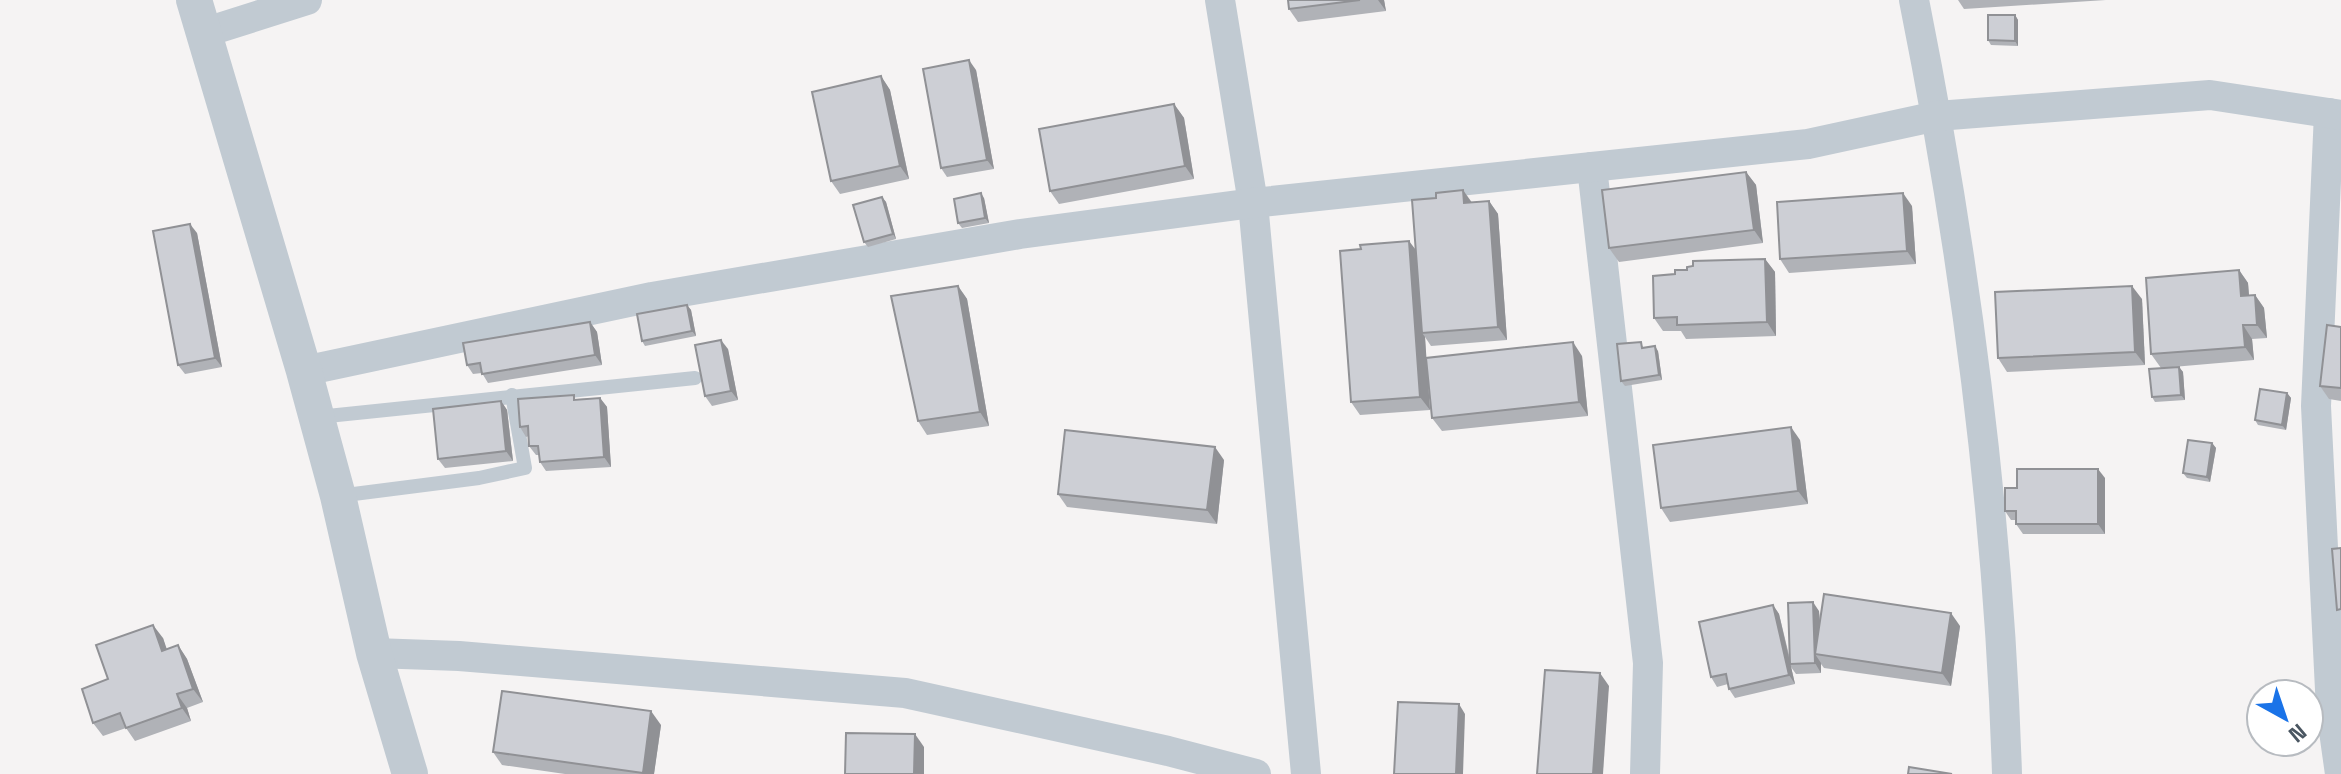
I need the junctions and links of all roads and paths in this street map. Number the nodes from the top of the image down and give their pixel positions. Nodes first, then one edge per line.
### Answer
1 (307, 0) edge
2 (1220, 0) edge
3 (1914, 0) edge
4 (198, 16) edge
5 (2335, 114) edge
6 (1937, 116) junction
7 (1592, 167) junction
8 (1253, 203) junction
9 (304, 371) junction
10 (695, 378) edge
11 (512, 395) junction
12 (315, 417) junction
13 (338, 496) junction
14 (374, 653) junction
15 (410, 774) edge
16 (1256, 774) edge
17 (1306, 774) edge
18 (1645, 774) edge
19 (2007, 774) edge
20 (2340, 774) edge

1 - 4 street
2 - 8 street
3 - 6 street
4 - 9 street
5 - 6 street
5 - 20 street
6 - 7 street
6 - 19 street
7 - 8 street
7 - 18 street
8 - 9 street
8 - 17 street
9 - 12 street
10 - 11 lane
11 - 12 lane
11 - 13 lane
12 - 13 street
13 - 14 street
14 - 15 street
14 - 16 street

